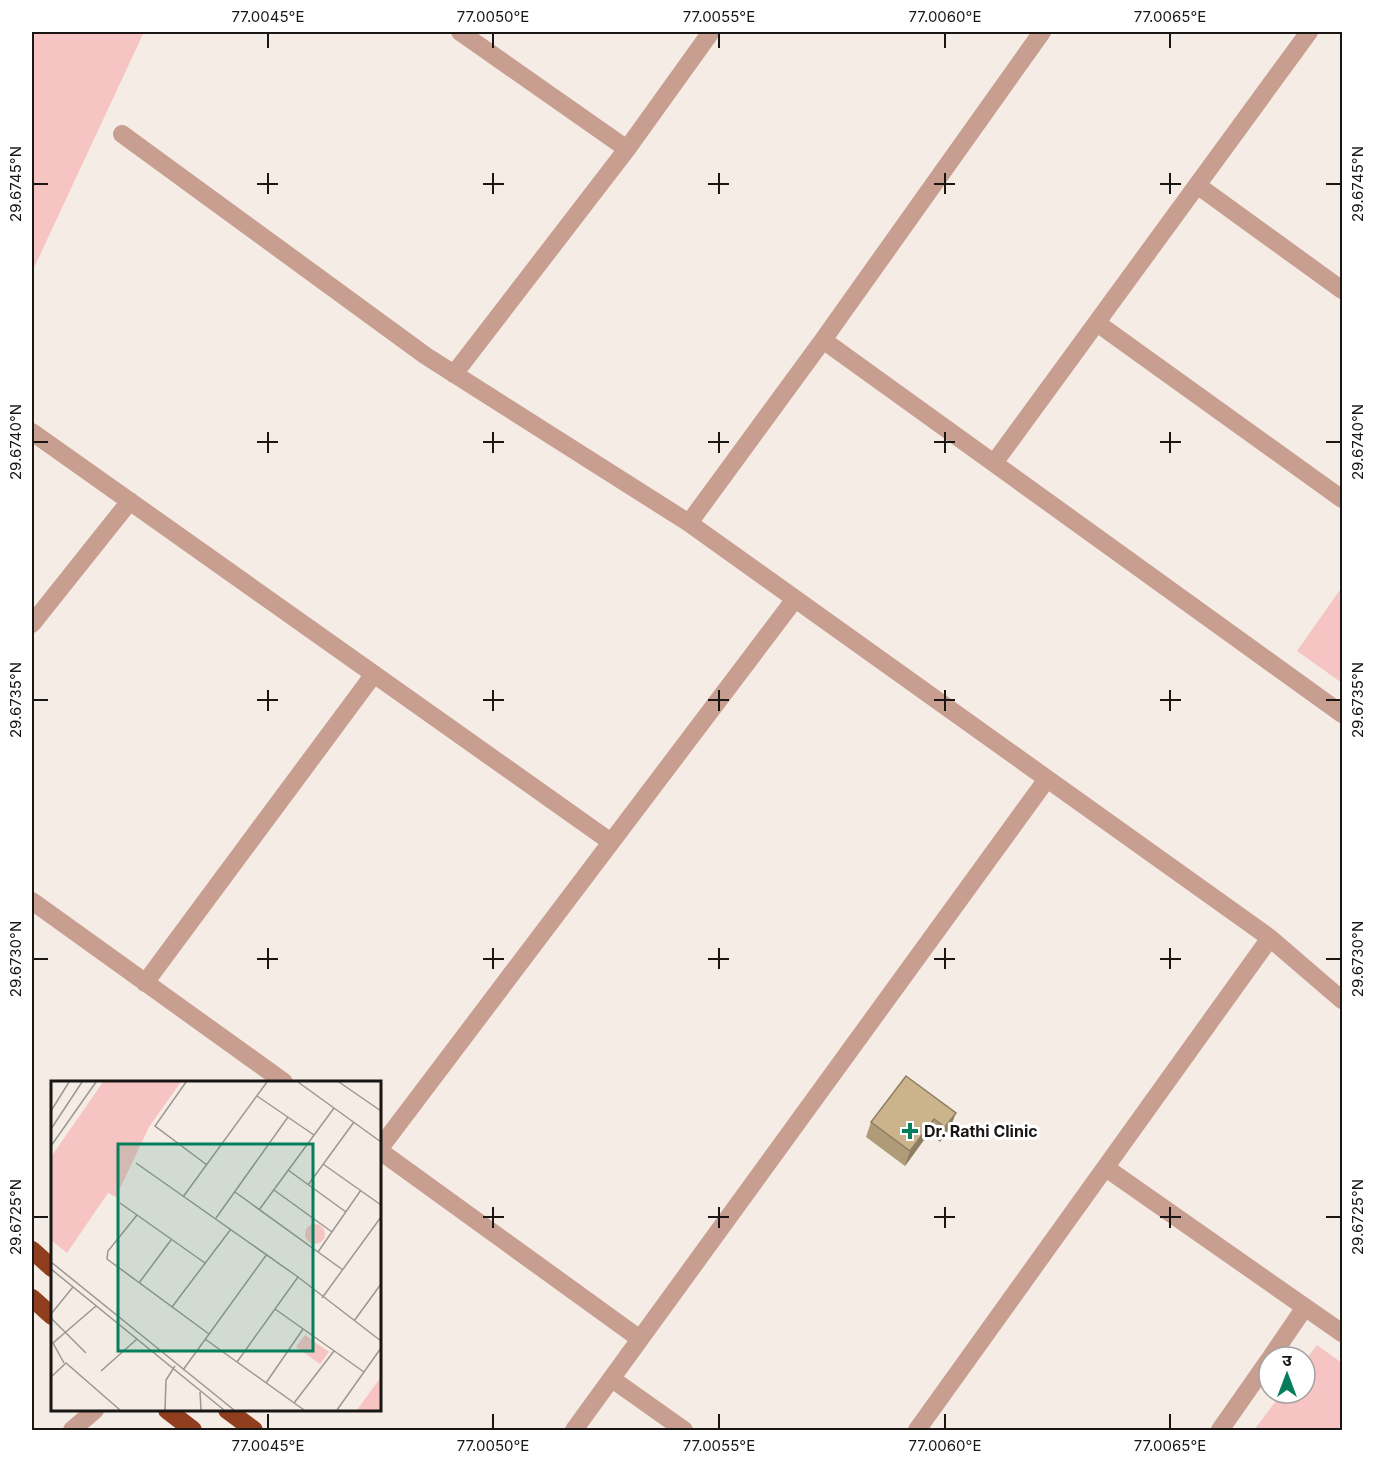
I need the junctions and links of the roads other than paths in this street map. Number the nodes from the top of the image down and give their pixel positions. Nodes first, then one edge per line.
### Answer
1 (460, 32) edge
2 (711, 32) edge
3 (1042, 32) edge
4 (1310, 32) edge
5 (122, 134) dead end
6 (627, 149) junction
7 (1197, 185) junction
8 (1341, 286) edge
9 (1096, 323) junction
10 (823, 340) junction
11 (454, 374) junction
12 (32, 432) edge
13 (994, 463) junction
14 (1342, 499) edge
15 (130, 501) junction
16 (689, 523) junction
17 (795, 599) junction
18 (32, 624) edge
19 (374, 674) junction
20 (1342, 714) edge
21 (1047, 779) junction
22 (611, 842) junction
23 (32, 901) edge
24 (1270, 938) junction
25 (145, 983) junction
26 (1342, 1000) edge
27 (281, 1081) edge
28 (381, 1149) edge
29 (381, 1151) edge
30 (1106, 1168) junction
31 (32, 1250) edge
32 (51, 1267) edge
33 (32, 1298) edge
34 (1305, 1307) junction
35 (51, 1315) edge
36 (1342, 1333) edge
37 (640, 1339) junction
38 (1279, 1345) edge
39 (1257, 1377) edge
40 (612, 1379) junction
41 (93, 1411) edge
42 (168, 1411) edge
43 (229, 1411) edge
44 (72, 1431) edge
45 (193, 1431) edge
46 (254, 1431) edge
47 (574, 1431) edge
48 (684, 1431) edge
49 (917, 1431) edge
50 (1220, 1431) edge

1 - 6 street
2 - 6 street
3 - 10 street
4 - 7 street
5 - 11 street
6 - 11 street
7 - 8 street
7 - 9 street
9 - 13 street
9 - 14 street
10 - 13 street
10 - 16 street
11 - 16 street
12 - 15 street
13 - 20 street
15 - 18 street
15 - 19 street
16 - 17 street
17 - 21 street
17 - 22 street
19 - 22 street
19 - 25 street
21 - 24 street
21 - 37 street
22 - 28 street
23 - 25 street
24 - 26 street
24 - 30 street
25 - 27 street
29 - 37 street
30 - 34 street
30 - 49 street
31 - 32 highway
33 - 35 highway
34 - 36 street
34 - 38 street
37 - 40 street
39 - 50 street
40 - 47 street
40 - 48 street
41 - 44 street
42 - 45 highway
43 - 46 highway

